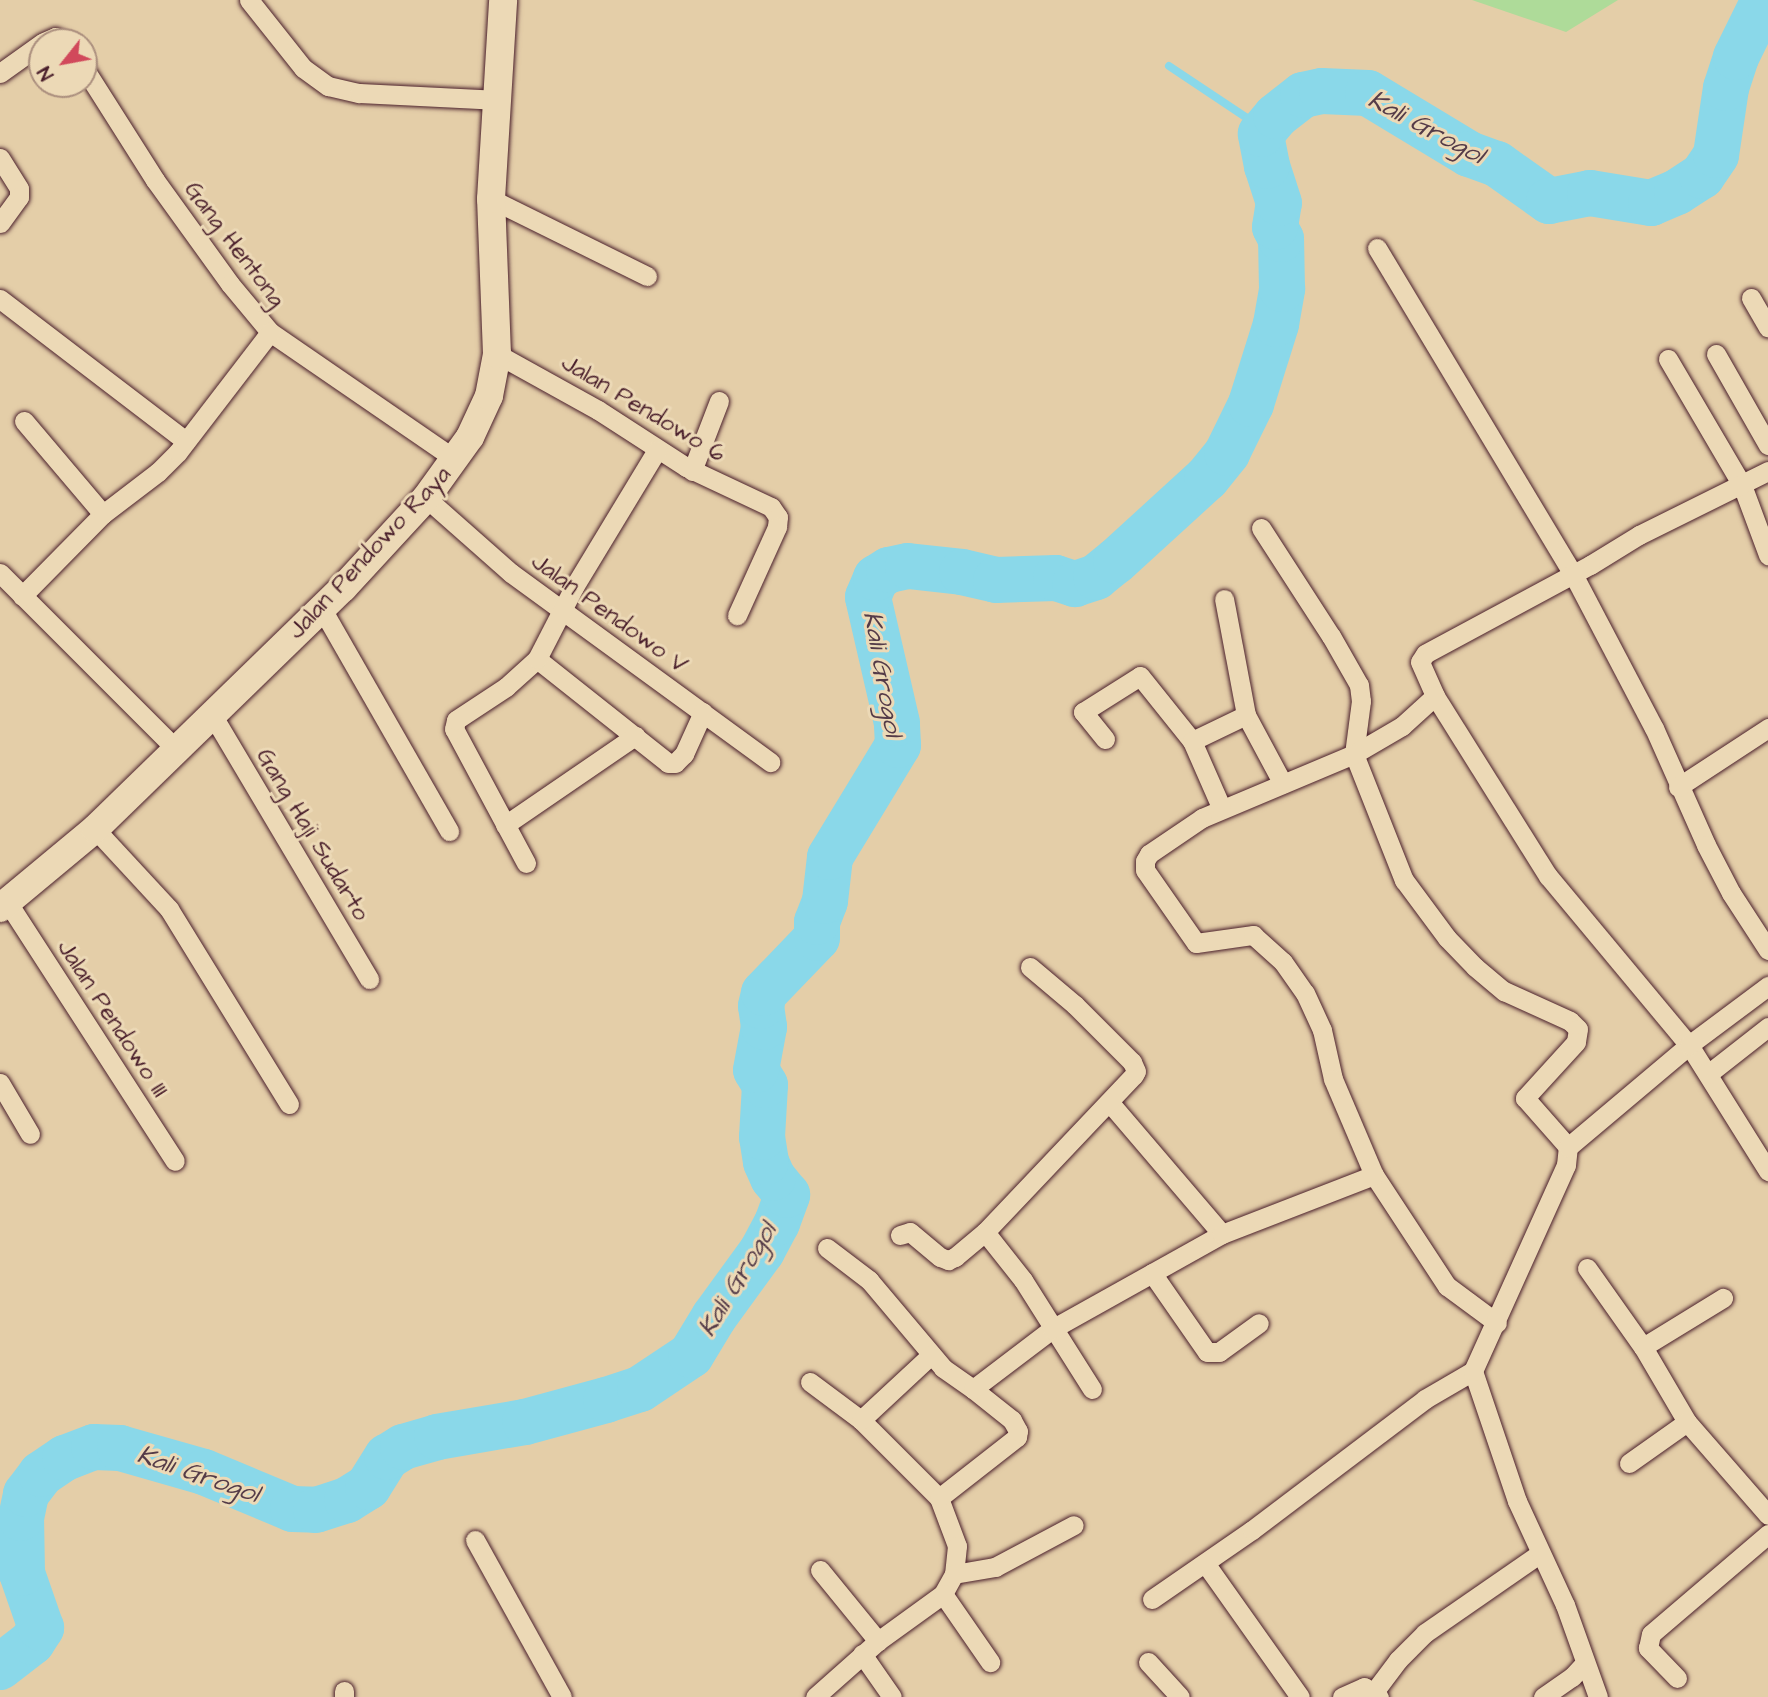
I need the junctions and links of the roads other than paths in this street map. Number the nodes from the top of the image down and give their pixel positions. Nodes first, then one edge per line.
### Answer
1 (249, 0) edge
2 (503, 0) edge
3 (28, 53) edge
4 (0, 73) edge
5 (98, 90) edge
6 (495, 100) junction
7 (0, 158) edge
8 (491, 199) junction
9 (0, 223) edge
10 (1377, 248) dead end
11 (648, 276) dead end
12 (1751, 298) dead end
13 (0, 299) edge
14 (1768, 328) edge
15 (270, 332) junction
16 (497, 354) junction
17 (1716, 354) dead end
18 (1668, 359) dead end
19 (719, 401) dead end
20 (24, 421) dead end
21 (186, 441) junction
22 (1768, 446) edge
23 (657, 450) junction
24 (455, 460) junction
25 (692, 471) junction
26 (1768, 471) edge
27 (1742, 485) junction
28 (426, 498) junction
29 (103, 514) junction
30 (1261, 528) dead end
31 (1768, 555) edge
32 (0, 573) edge
33 (1573, 574) junction
34 (22, 596) junction
35 (1224, 599) dead end
36 (562, 608) junction
37 (322, 609) junction
38 (737, 615) dead end
39 (537, 659) junction
40 (1435, 696) junction
41 (703, 712) junction
42 (1246, 715) junction
43 (213, 716) junction
44 (1768, 728) edge
45 (635, 736) junction
46 (1105, 739) dead end
47 (1192, 741) junction
48 (178, 751) junction
49 (1354, 754) junction
50 (770, 762) dead end
51 (1283, 784) junction
52 (1678, 787) junction
53 (1221, 807) junction
54 (505, 825) junction
55 (95, 829) junction
56 (449, 831) dead end
57 (526, 863) dead end
58 (4, 906) edge
59 (1768, 950) edge
60 (1030, 967) dead end
61 (369, 979) dead end
62 (1768, 986) edge
63 (1768, 1027) edge
64 (1689, 1045) junction
65 (1708, 1074) junction
66 (0, 1083) edge
67 (1110, 1103) junction
68 (289, 1104) dead end
69 (30, 1134) dead end
70 (1568, 1147) junction
71 (175, 1161) dead end
72 (1768, 1171) edge
73 (1374, 1175) junction
74 (985, 1232) junction
75 (1222, 1234) junction
76 (900, 1235) dead end
77 (827, 1248) dead end
78 (1587, 1268) dead end
79 (1152, 1273) junction
80 (1723, 1298) dead end
81 (1259, 1323) dead end
82 (1497, 1323) junction
83 (1052, 1329) junction
84 (1643, 1346) junction
85 (931, 1355) junction
86 (1473, 1371) junction
87 (810, 1382) dead end
88 (973, 1389) junction
89 (1092, 1389) dead end
90 (861, 1420) junction
91 (1687, 1422) junction
92 (1629, 1463) dead end
93 (939, 1498) junction
94 (1768, 1515) edge
95 (1074, 1525) dead end
96 (1768, 1534) edge
97 (475, 1540) dead end
98 (1539, 1554) junction
99 (1205, 1563) junction
100 (820, 1570) dead end
101 (954, 1574) junction
102 (943, 1594) junction
103 (1152, 1599) dead end
104 (878, 1641) junction
105 (862, 1654) junction
106 (990, 1662) dead end
107 (1148, 1662) dead end
108 (1584, 1664) junction
109 (1677, 1678) dead end
110 (1376, 1695) edge
111 (562, 1697) edge
112 (815, 1697) edge
113 (892, 1697) edge
114 (1180, 1697) edge
115 (1300, 1697) edge
116 (1342, 1697) edge
117 (1543, 1697) edge
118 (1598, 1697) edge

1 - 6 street
2 - 6 street, Jalan Pendowo Raya
3 - 4 street
5 - 15 street, Gang Hentong
6 - 8 street, Jalan Pendowo Raya
7 - 9 street
8 - 11 street
8 - 16 street, Jalan Pendowo Raya
10 - 33 street
12 - 14 street
13 - 21 street
15 - 21 street
15 - 24 street, Gang Hentong
16 - 23 street, Jalan Pendowo 6
16 - 24 street, Jalan Pendowo Raya
17 - 22 street
18 - 27 street
19 - 25 street
20 - 29 street
21 - 29 street
23 - 25 street, Jalan Pendowo 6
23 - 36 street
24 - 28 street, Jalan Pendowo Raya
25 - 38 street, Jalan Pendowo 6
26 - 27 street
27 - 31 street
27 - 33 street
28 - 36 street, Jalan Pendowo V
28 - 37 street, Jalan Pendowo Raya
29 - 34 street
30 - 49 street
32 - 34 street
33 - 40 street
33 - 52 street
34 - 48 street
35 - 42 street
36 - 39 street
36 - 41 street, Jalan Pendowo V
37 - 43 street, Jalan Pendowo Raya
37 - 56 street
39 - 45 street
39 - 54 street
40 - 49 street
40 - 64 street
41 - 45 street
41 - 50 street, Jalan Pendowo V
42 - 47 street
42 - 51 street
43 - 48 street, Jalan Pendowo Raya
43 - 61 street, Gang Haji Sudarto
44 - 52 street
45 - 54 street
46 - 47 street
47 - 53 street
48 - 55 street, Jalan Pendowo Raya
49 - 51 street
49 - 70 street
51 - 53 street
52 - 59 street
53 - 73 street
54 - 57 street
55 - 58 street, Jalan Pendowo Raya
55 - 68 street
58 - 71 street, Jalan Pendowo III
60 - 67 street
62 - 64 street
63 - 65 street
64 - 65 street
64 - 70 street
65 - 72 street
66 - 69 street
67 - 74 street
67 - 75 street
70 - 82 street
73 - 75 street
73 - 82 street
74 - 76 street
74 - 83 street
75 - 79 street
77 - 85 street
78 - 84 street
79 - 81 street
79 - 83 street
80 - 84 street
82 - 86 street
83 - 88 street
83 - 89 street
84 - 91 street
85 - 88 street
85 - 90 street
86 - 98 street
86 - 99 street
87 - 90 street
88 - 93 street
90 - 93 street
91 - 92 street
91 - 94 street
93 - 101 street
95 - 101 street
96 - 109 street
97 - 111 street
98 - 108 street
98 - 110 street
99 - 103 street
99 - 115 street
100 - 104 street
101 - 102 street
102 - 104 street
102 - 106 street
104 - 105 street
105 - 112 street
105 - 113 street
107 - 114 street
108 - 117 street
108 - 118 street
110 - 116 street

